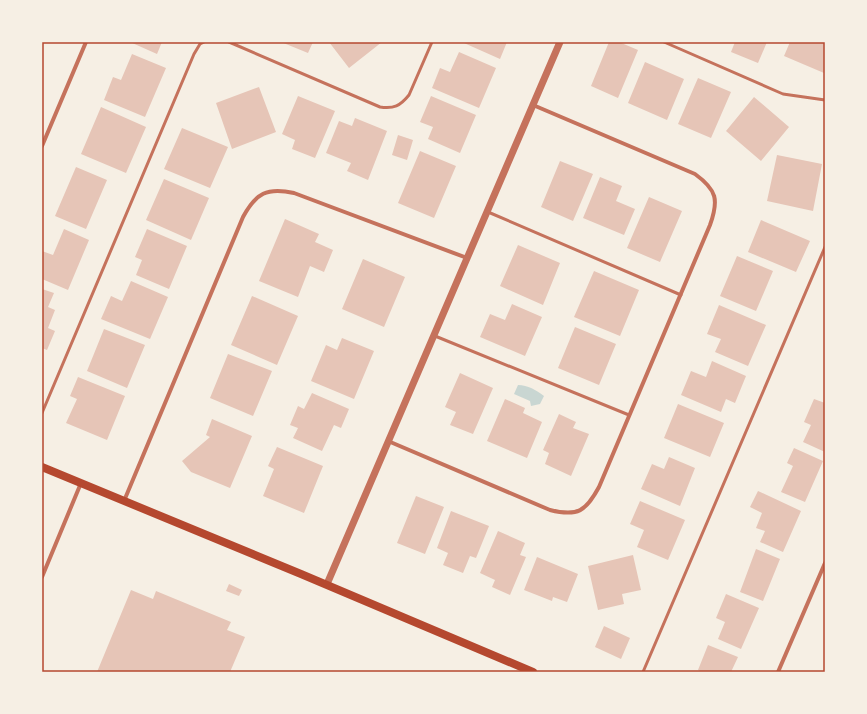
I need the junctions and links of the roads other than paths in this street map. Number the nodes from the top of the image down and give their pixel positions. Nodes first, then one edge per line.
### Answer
1 (86, 42) edge
2 (204, 42) edge
3 (229, 42) edge
4 (432, 42) edge
5 (560, 42) edge
6 (664, 42) edge
7 (825, 100) edge
8 (533, 105) junction
9 (42, 146) edge
10 (487, 211) junction
11 (825, 247) edge
12 (467, 258) junction
13 (681, 295) junction
14 (434, 335) junction
15 (42, 413) edge
16 (629, 415) junction
17 (388, 441) junction
18 (42, 467) edge
19 (81, 483) junction
20 (124, 501) junction
21 (825, 563) edge
22 (42, 577) edge
23 (327, 584) junction
24 (534, 672) edge
25 (643, 672) edge
26 (778, 672) edge

1 - 9 street
2 - 15 lane
3 - 4 lane
5 - 8 street
6 - 7 lane
8 - 10 street
8 - 13 street
10 - 12 street
10 - 13 lane
11 - 25 lane
12 - 14 street
12 - 20 street
13 - 16 street
14 - 16 lane
14 - 17 street
16 - 17 street
17 - 23 street
18 - 19 main road
19 - 20 main road
19 - 22 street
20 - 23 main road
21 - 26 street
23 - 24 main road

